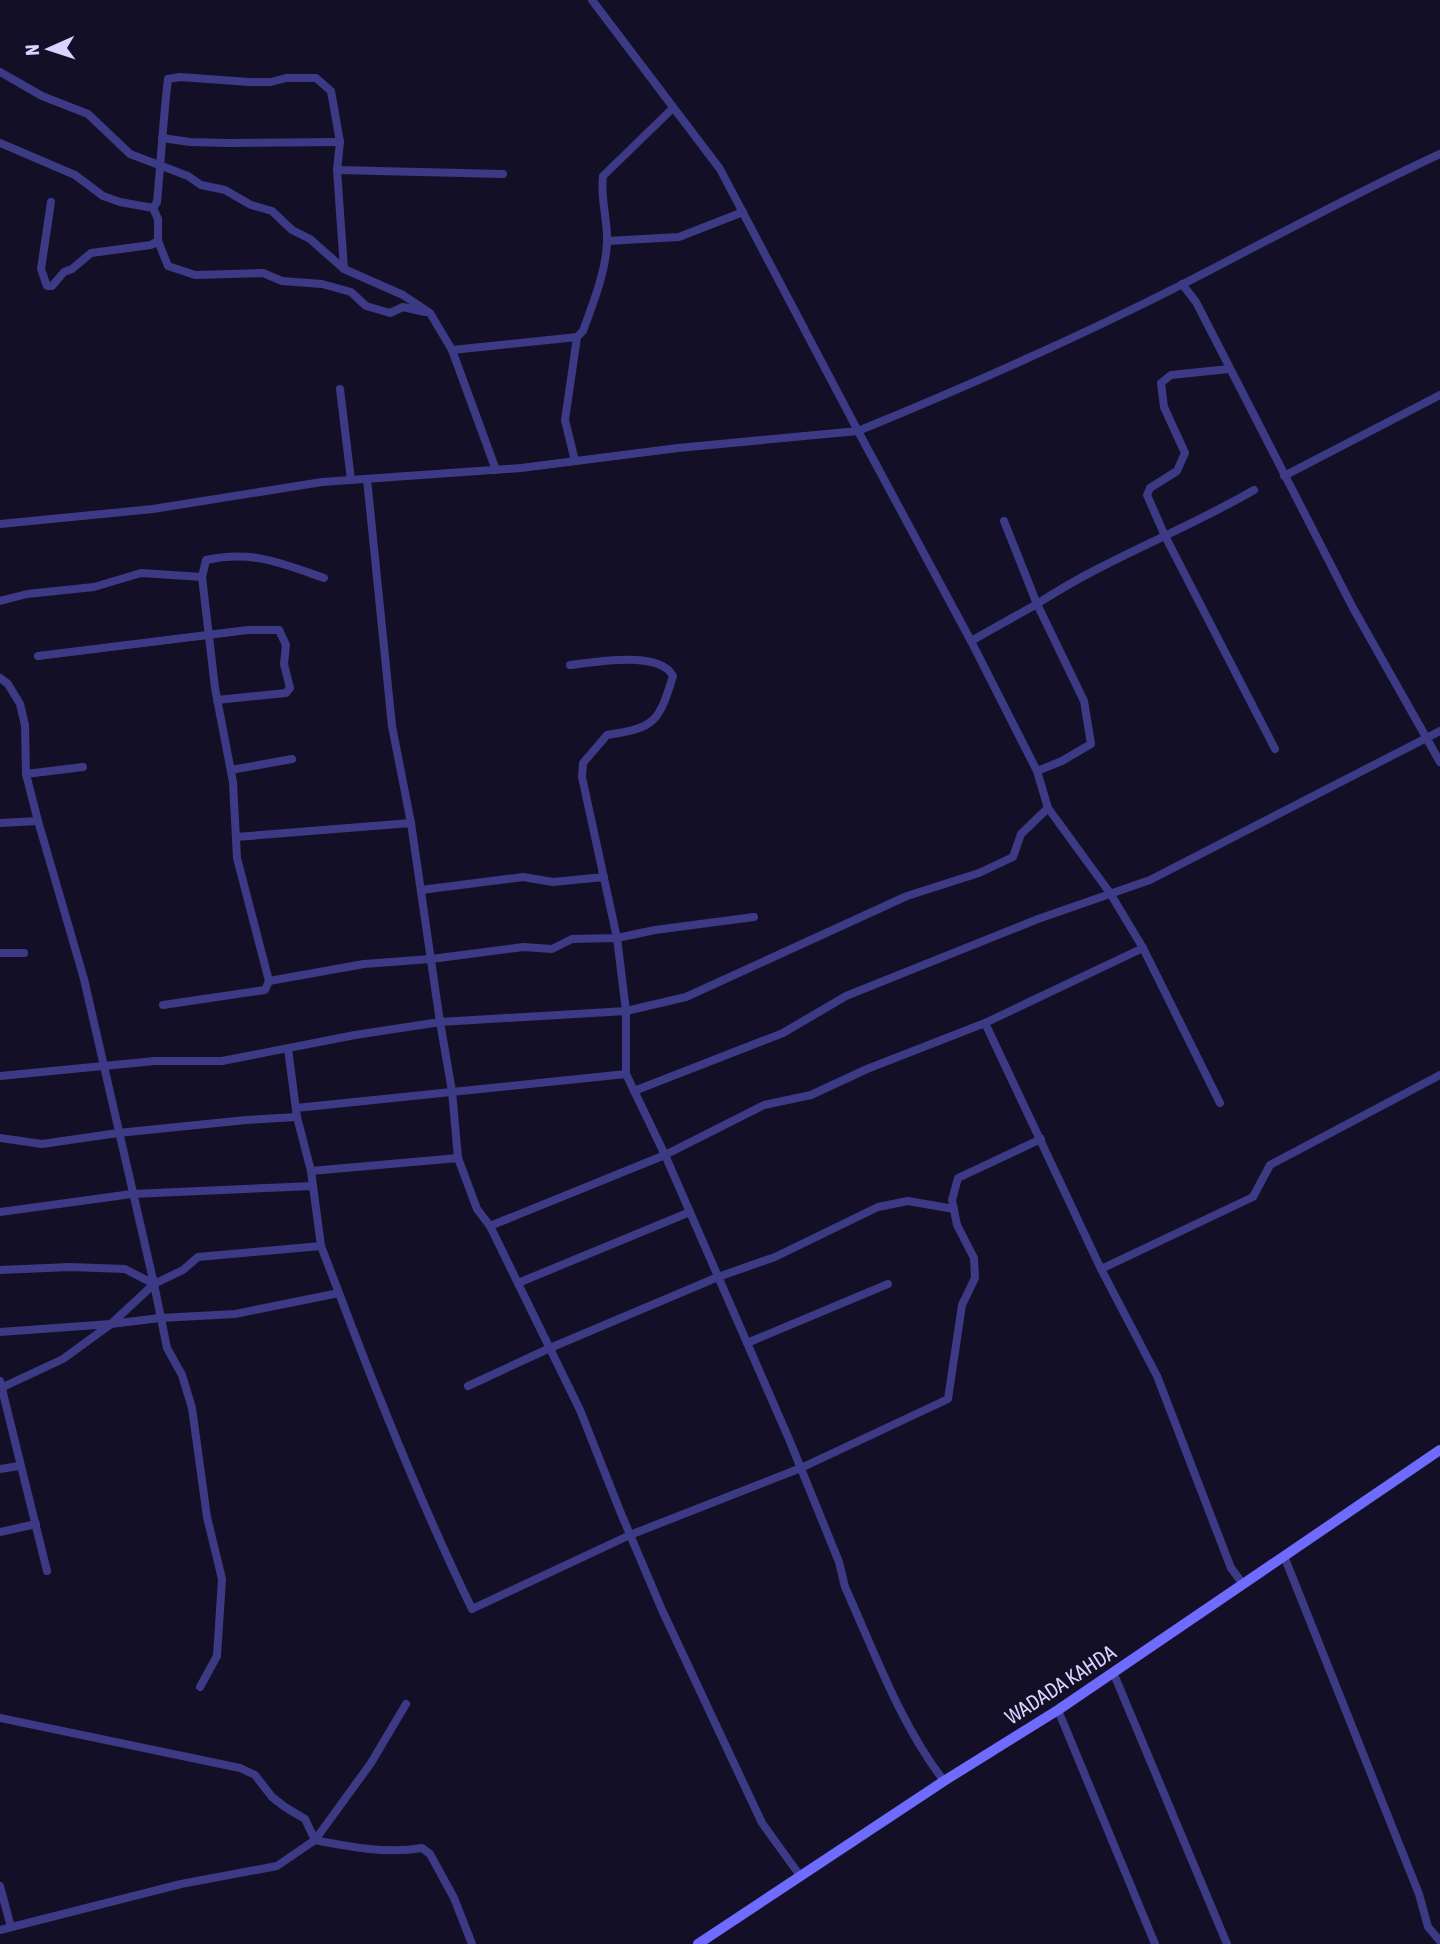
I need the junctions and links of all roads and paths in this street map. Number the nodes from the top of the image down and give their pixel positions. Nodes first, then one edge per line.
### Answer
1 (592, 0) edge
2 (0, 72) edge
3 (673, 107) junction
4 (162, 138) junction
5 (340, 142) junction
6 (0, 143) edge
7 (1440, 153) edge
8 (159, 165) junction
9 (337, 170) junction
10 (503, 174) dead end
11 (51, 202) dead end
12 (153, 208) junction
13 (743, 212) junction
14 (158, 241) junction
15 (607, 241) junction
16 (344, 269) junction
17 (1182, 284) junction
18 (430, 313) junction
19 (577, 337) junction
20 (452, 350) junction
21 (1229, 369) junction
22 (340, 389) dead end
23 (1440, 395) edge
24 (858, 431) junction
25 (575, 461) junction
26 (496, 470) junction
27 (1284, 476) junction
28 (368, 479) junction
29 (351, 480) junction
30 (1254, 490) dead end
31 (1004, 521) dead end
32 (0, 524) edge
33 (1165, 536) junction
34 (202, 577) junction
35 (324, 578) dead end
36 (0, 601) edge
37 (1037, 604) junction
38 (209, 634) junction
39 (971, 641) junction
40 (37, 656) dead end
41 (570, 666) dead end
42 (0, 678) edge
43 (217, 700) junction
44 (1440, 731) edge
45 (1428, 737) junction
46 (1275, 749) dead end
47 (292, 759) dead end
48 (1440, 762) edge
49 (83, 767) dead end
50 (231, 770) junction
51 (1037, 771) junction
52 (26, 774) junction
53 (1048, 808) junction
54 (38, 821) junction
55 (0, 822) edge
56 (411, 823) junction
57 (236, 837) junction
58 (604, 877) junction
59 (421, 890) junction
60 (1110, 893) junction
61 (754, 917) dead end
62 (618, 938) junction
63 (1143, 948) junction
64 (0, 953) edge
65 (24, 953) dead end
66 (431, 959) junction
67 (269, 981) junction
68 (163, 1005) dead end
69 (626, 1011) junction
70 (440, 1022) junction
71 (985, 1023) junction
72 (288, 1049) junction
73 (104, 1066) junction
74 (626, 1074) junction
75 (1440, 1075) edge
76 (0, 1076) edge
77 (453, 1091) junction
78 (634, 1091) junction
79 (1220, 1103) dead end
80 (296, 1113) junction
81 (118, 1133) junction
82 (0, 1138) edge
83 (1041, 1139) junction
84 (665, 1155) junction
85 (458, 1158) junction
86 (311, 1171) junction
87 (313, 1186) junction
88 (132, 1194) junction
89 (954, 1209) junction
90 (0, 1212) edge
91 (690, 1212) junction
92 (490, 1226) junction
93 (321, 1245) junction
94 (1101, 1269) junction
95 (0, 1270) edge
96 (718, 1277) junction
97 (518, 1283) junction
98 (154, 1284) junction
99 (888, 1284) dead end
100 (339, 1293) junction
101 (160, 1318) junction
102 (111, 1324) junction
103 (0, 1332) edge
104 (747, 1343) junction
105 (550, 1348) junction
106 (1, 1385) edge
107 (468, 1386) dead end
108 (1440, 1450) edge
109 (19, 1466) junction
110 (801, 1468) junction
111 (0, 1469) edge
112 (36, 1524) junction
113 (0, 1532) edge
114 (630, 1535) junction
115 (1284, 1556) junction
116 (47, 1571) dead end
117 (1243, 1584) junction
118 (1113, 1672) junction
119 (200, 1687) dead end
120 (406, 1704) dead end
121 (1058, 1710) junction
122 (0, 1717) edge
123 (944, 1781) junction
124 (315, 1840) junction
125 (801, 1877) junction
126 (0, 1886) edge
127 (11, 1927) junction
128 (0, 1930) edge
129 (1440, 1941) edge
130 (472, 1944) edge
131 (698, 1944) edge
132 (1155, 1944) edge
133 (1227, 1944) edge

1 - 3 street
2 - 8 street
3 - 13 street
3 - 15 street
4 - 5 street
4 - 5 street
4 - 8 street
5 - 9 street
6 - 12 street
7 - 17 street
8 - 12 street
8 - 16 street
9 - 10 street
9 - 16 street
11 - 14 street
12 - 14 street
13 - 15 street
13 - 24 street
14 - 18 street
15 - 19 street
16 - 18 street
17 - 21 street
17 - 24 street
18 - 20 street
19 - 20 street
19 - 25 street
20 - 26 street
21 - 27 street
21 - 33 street
22 - 29 street
23 - 27 street
24 - 25 street
24 - 39 street
25 - 26 street
26 - 28 street
27 - 45 street
28 - 29 street
28 - 56 street
29 - 32 street
30 - 33 street
31 - 37 street
33 - 37 street
33 - 46 street
34 - 35 street
34 - 36 street
34 - 38 street
37 - 39 street
37 - 51 street
38 - 40 street
38 - 43 street
38 - 43 street
39 - 51 street
41 - 58 street
42 - 52 street
43 - 50 street
44 - 45 street
45 - 48 street
45 - 60 street
47 - 50 street
49 - 52 street
50 - 57 street
51 - 53 street
52 - 54 street
53 - 60 street
53 - 69 street
54 - 55 street
54 - 73 street
56 - 57 street
56 - 59 street
57 - 67 street
58 - 59 street
58 - 62 street
59 - 66 street
60 - 63 street
60 - 78 street
61 - 62 street
62 - 66 street
62 - 69 street
63 - 71 street
63 - 79 street
64 - 65 street
66 - 67 street
66 - 70 street
67 - 68 street
69 - 70 street
69 - 74 street
70 - 72 street
70 - 77 street
71 - 83 street
71 - 84 street
72 - 73 street
72 - 80 street
73 - 76 street
73 - 81 street
74 - 77 street
74 - 78 street
75 - 94 street
77 - 80 street
77 - 85 street
78 - 84 street
80 - 81 street
80 - 86 street
81 - 82 street
81 - 88 street
83 - 89 street
83 - 94 street
84 - 91 street
84 - 92 street
85 - 86 street
85 - 92 street
86 - 87 street
87 - 88 street
87 - 93 street
88 - 90 street
88 - 98 street
89 - 96 street
89 - 110 street
91 - 96 street
91 - 97 street
92 - 97 street
93 - 98 street
93 - 100 street
94 - 117 street
95 - 98 street
96 - 104 street
96 - 105 street
97 - 105 street
98 - 101 street
98 - 102 street
99 - 104 street
100 - 101 street
100 - 114 street
101 - 102 street
101 - 119 street
102 - 103 street
102 - 106 street
104 - 110 street
105 - 107 street
105 - 114 street
106 - 109 street
108 - 115 main road, WADADA KAHDA
109 - 111 street
109 - 112 street
110 - 114 street
110 - 123 street
112 - 113 street
112 - 116 street
114 - 125 street
115 - 117 main road, WADADA KAHDA
115 - 129 street
117 - 118 main road, WADADA KAHDA
118 - 121 main road, WADADA KAHDA
118 - 133 street
120 - 124 street
121 - 123 main road, WADADA KAHDA
121 - 132 street
122 - 124 street
123 - 125 main road, WADADA KAHDA
124 - 127 street
124 - 130 street
125 - 131 main road, WADADA KAHDA
126 - 127 street
127 - 128 street

